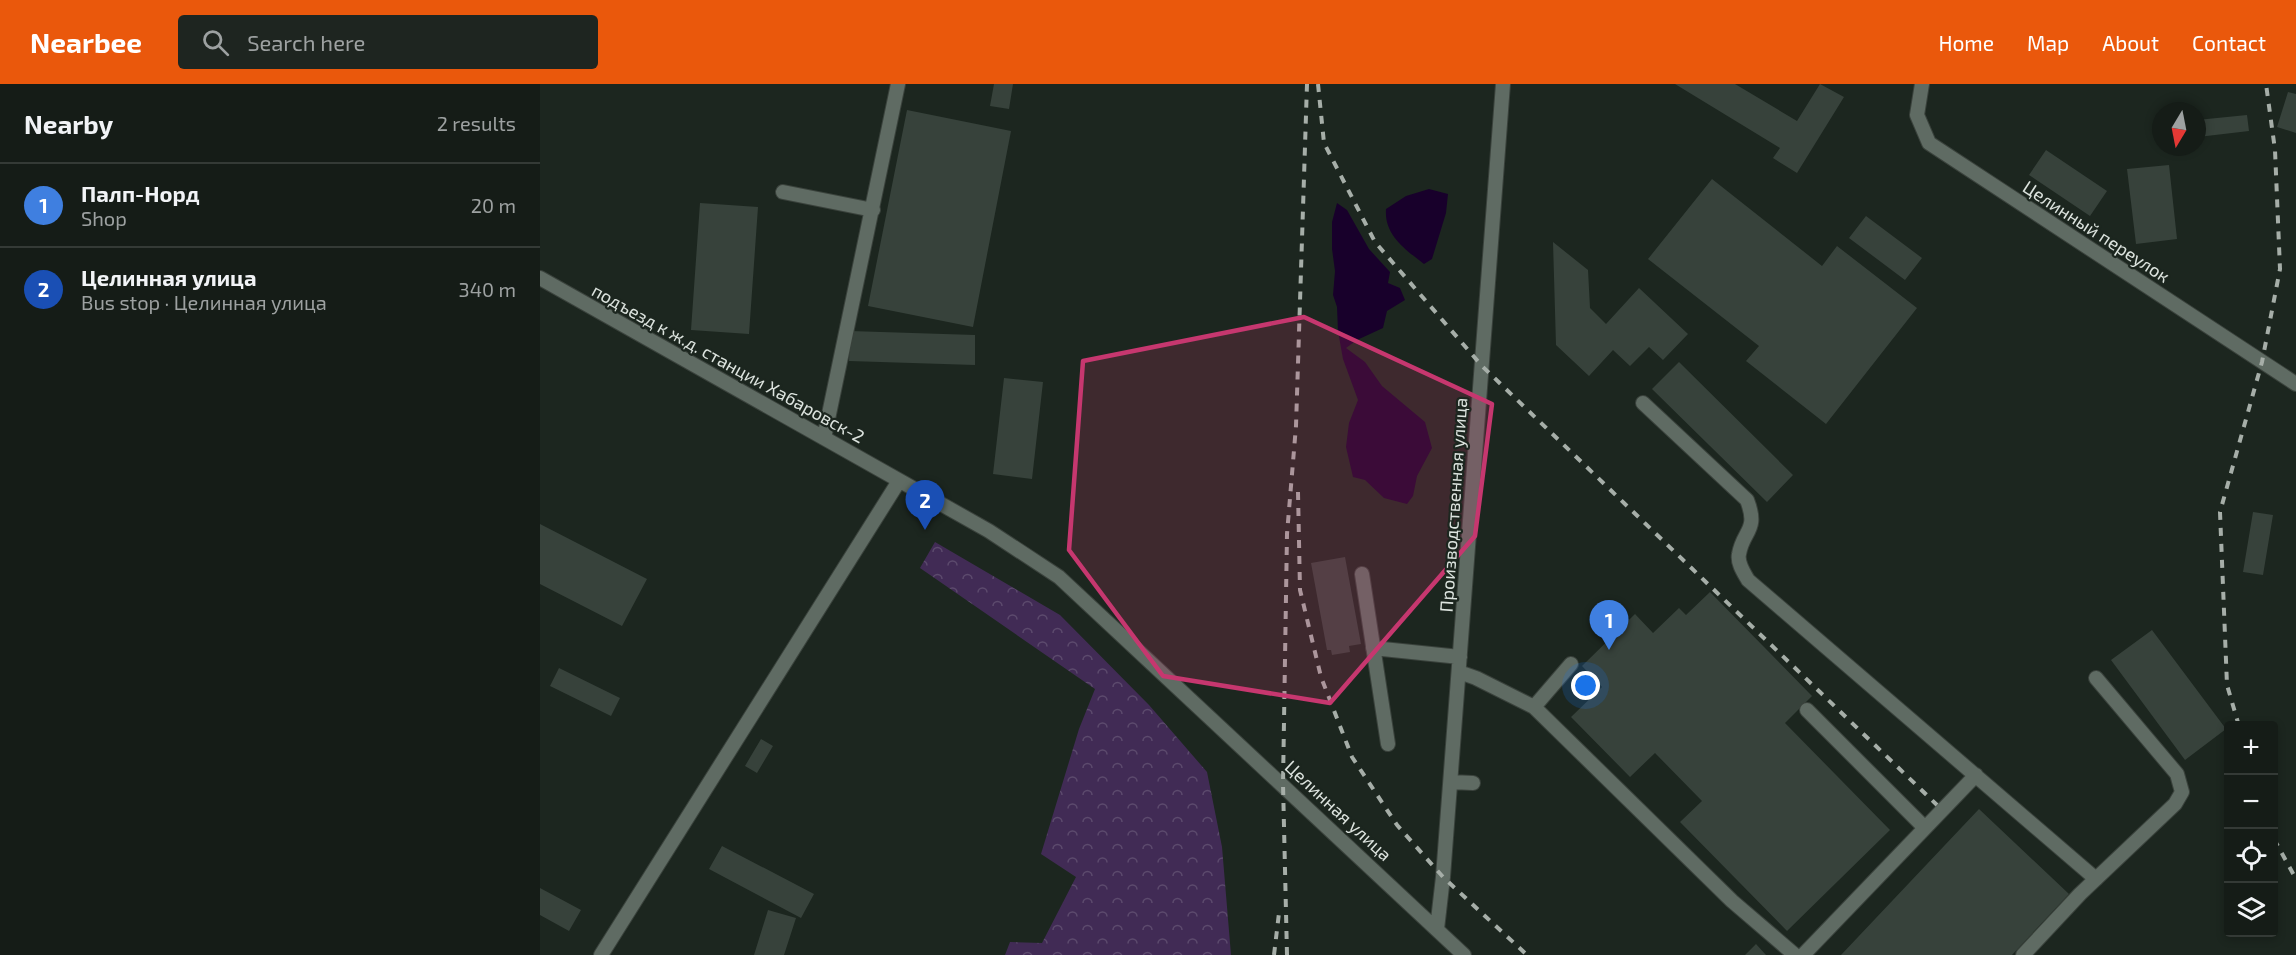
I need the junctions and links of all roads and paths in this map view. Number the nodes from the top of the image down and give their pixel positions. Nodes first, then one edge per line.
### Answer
1 (898, 84) edge
2 (1503, 84) edge
3 (1922, 84) edge
4 (783, 192) dead end
5 (873, 210) junction
6 (540, 279) edge
7 (2296, 384) edge
8 (1643, 403) dead end
9 (824, 438) junction
10 (899, 481) junction
11 (1362, 574) dead end
12 (1373, 648) junction
13 (1460, 657) junction
14 (1571, 664) dead end
15 (1459, 672) junction
16 (2096, 678) dead end
17 (1534, 707) junction
18 (1806, 710) dead end
19 (1388, 744) dead end
20 (1976, 775) junction
21 (1451, 782) junction
22 (1473, 783) dead end
23 (1924, 827) junction
24 (2096, 879) junction
25 (1437, 928) junction
26 (601, 955) edge
27 (1464, 955) edge
28 (1795, 955) edge
29 (1803, 955) edge
30 (2023, 955) edge

1 - 5 street
2 - 13 street, Производственная улица
3 - 7 street, Целинный переулок
4 - 5 street
5 - 9 street
6 - 9 street, подъезд к ж.д. станции Хабаровск-2
8 - 20 street
9 - 10 street, подъезд к ж.д. станции Хабаровск-2
10 - 25 street, Целинная улица
10 - 26 street
11 - 12 street
12 - 13 street
12 - 19 street
13 - 15 street, Производственная улица
14 - 17 street
15 - 17 street
15 - 21 street, Производственная улица
16 - 24 street
17 - 28 street
18 - 23 street
20 - 23 street
20 - 24 street
21 - 22 street
21 - 25 street, Производственная улица
23 - 29 street
24 - 30 street
25 - 27 street, Целинная улица

